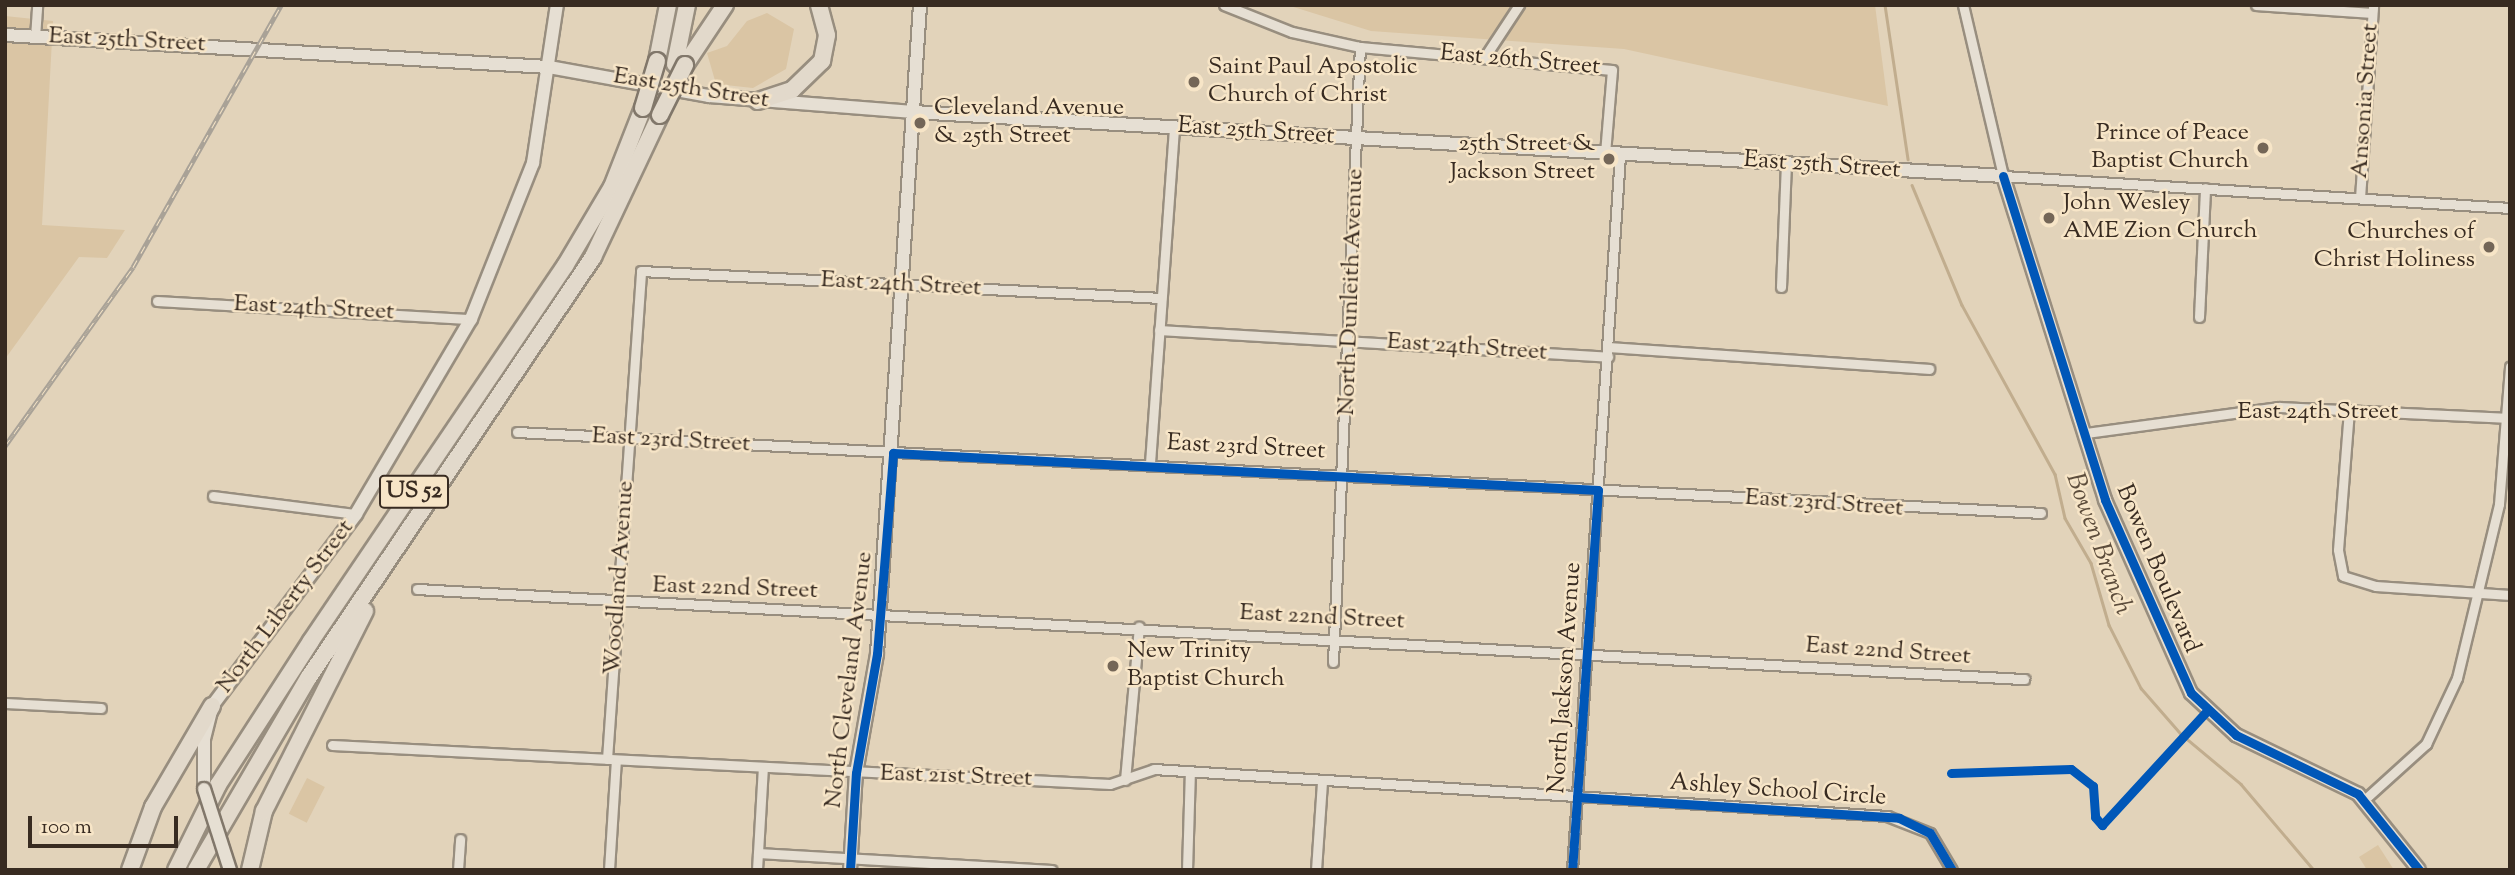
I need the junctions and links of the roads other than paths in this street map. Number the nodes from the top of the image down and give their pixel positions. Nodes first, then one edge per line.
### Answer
1 (37, 5) edge
2 (556, 5) edge
3 (668, 5) edge
4 (687, 5) edge
5 (724, 5) edge
6 (819, 5) edge
7 (920, 5) edge
8 (1224, 5) edge
9 (1519, 5) edge
10 (1963, 5) edge
11 (2256, 5) edge
12 (2372, 9) edge
13 (5, 35) edge
14 (35, 37) junction
15 (1360, 47) junction
16 (1484, 58) junction
17 (680, 64) junction
18 (549, 67) junction
19 (758, 101) junction
20 (913, 112) junction
21 (1174, 126) junction
22 (1358, 140) junction
23 (1605, 153) junction
24 (1620, 154) junction
25 (1786, 163) junction
26 (2003, 176) junction
27 (2205, 188) junction
28 (2360, 198) junction
29 (2510, 208) edge
30 (641, 271) joint
31 (901, 285) junction
32 (1781, 287) dead end
33 (1161, 298) junction
34 (156, 301) dead end
35 (2199, 317) dead end
36 (471, 319) junction
37 (1159, 331) junction
38 (1350, 341) junction
39 (1609, 352) junction
40 (2510, 366) edge
41 (1929, 369) dead end
42 (2349, 410) junction
43 (2508, 418) edge
44 (517, 432) dead end
45 (2086, 433) junction
46 (629, 439) junction
47 (893, 453) junction
48 (1150, 463) junction
49 (1345, 473) junction
50 (1598, 490) junction
51 (213, 496) dead end
52 (2041, 513) dead end
53 (356, 514) junction
54 (394, 555) junction
55 (417, 589) dead end
56 (2482, 594) junction
57 (2510, 595) edge
58 (618, 603) junction
59 (881, 614) junction
60 (1139, 627) junction
61 (1331, 637) junction
62 (1587, 652) junction
63 (1333, 662) dead end
64 (2024, 679) dead end
65 (5, 703) edge
66 (212, 706) junction
67 (101, 708) dead end
68 (332, 745) dead end
69 (611, 759) junction
70 (763, 767) junction
71 (1190, 771) junction
72 (856, 773) junction
73 (1125, 780) junction
74 (1322, 781) junction
75 (1577, 797) junction
76 (2364, 800) junction
77 (460, 839) dead end
78 (758, 853) junction
79 (850, 856) junction
80 (130, 870) edge
81 (176, 870) edge
82 (196, 870) edge
83 (230, 870) edge
84 (250, 870) edge
85 (458, 870) edge
86 (609, 870) edge
87 (757, 870) edge
88 (850, 870) edge
89 (1052, 870) edge
90 (1187, 870) edge
91 (1316, 870) edge
92 (1572, 870) edge
93 (1952, 870) edge
94 (2419, 870) edge

1 - 14 street
2 - 18 street, North Liberty Street
3 - 81 highway, US 52, bridge
4 - 17 highway
5 - 17 highway
6 - 19 highway
7 - 20 street, North Cleveland Avenue
8 - 15 street, East 26th Street
9 - 16 street
10 - 26 street
11 - 12 street
12 - 28 street, Ansonia Street
13 - 14 street, East 25th Street
14 - 18 street, East 25th Street
15 - 16 street, East 26th Street
15 - 22 street, North Dunleith Avenue
16 - 23 street, East 26th Street
17 - 54 highway, US 52, bridge
18 - 19 street, East 25th Street
18 - 36 street, North Liberty Street
19 - 20 street, East 25th Street
20 - 21 street, East 25th Street
20 - 31 street, North Cleveland Avenue
21 - 22 street, East 25th Street
21 - 33 street
22 - 23 street, East 25th Street
22 - 38 street, North Dunleith Avenue
23 - 24 street, East 25th Street
24 - 25 street, East 25th Street
24 - 39 street, North Jackson Avenue
25 - 26 street, East 25th Street
25 - 32 street
26 - 27 street, East 25th Street
26 - 45 street, Bowen Boulevard
27 - 28 street, East 25th Street
27 - 35 street
28 - 29 street, East 25th Street
30 - 31 street, East 24th Street
30 - 46 street, Woodland Avenue
31 - 33 street, East 24th Street
31 - 47 street, North Cleveland Avenue
33 - 37 street
34 - 36 street, East 24th Street
36 - 53 street, North Liberty Street
37 - 38 street, East 24th Street
37 - 48 street
38 - 39 street, East 24th Street
38 - 49 street, North Dunleith Avenue
39 - 41 street, East 24th Street
39 - 50 street, North Jackson Avenue
40 - 43 street
42 - 43 street, East 24th Street
42 - 45 street, East 24th Street
42 - 56 street
43 - 56 street
44 - 46 street, East 23rd Street
45 - 76 street, Bowen Boulevard
46 - 47 street, East 23rd Street
46 - 58 street, Woodland Avenue
47 - 48 street, East 23rd Street
47 - 59 street, North Cleveland Avenue
48 - 49 street, East 23rd Street
49 - 50 street, East 23rd Street
49 - 61 street, North Dunleith Avenue
50 - 52 street, East 23rd Street
50 - 62 street, North Jackson Avenue
51 - 53 street
53 - 66 street, North Liberty Street
54 - 82 highway, US 52
54 - 84 highway
55 - 58 street, East 22nd Street
56 - 57 street
56 - 76 street
58 - 59 street, East 22nd Street
58 - 69 street, Woodland Avenue
59 - 60 street, East 22nd Street
59 - 72 street, North Cleveland Avenue
60 - 61 street, East 22nd Street
60 - 73 street
61 - 62 street, East 22nd Street
61 - 63 street, North Dunleith Avenue
62 - 64 street, East 22nd Street
62 - 75 street, North Jackson Avenue
65 - 67 street
66 - 80 highway
66 - 83 street, North Liberty Street, bridge
68 - 69 street, East 21st Street
69 - 70 street, East 21st Street
69 - 86 street, Woodland Avenue
70 - 72 street, East 21st Street
70 - 78 street
71 - 73 street, East 21st Street
71 - 74 street, East 21st Street
71 - 90 street
72 - 73 street, East 21st Street
72 - 79 street, North Cleveland Avenue
74 - 75 street, East 21st Street
74 - 91 street
75 - 92 street, North Jackson Avenue
75 - 93 street, Ashley School Circle
76 - 94 street, Bowen Boulevard
77 - 85 street
78 - 79 street
78 - 87 street
79 - 88 street, North Cleveland Avenue
79 - 89 street

